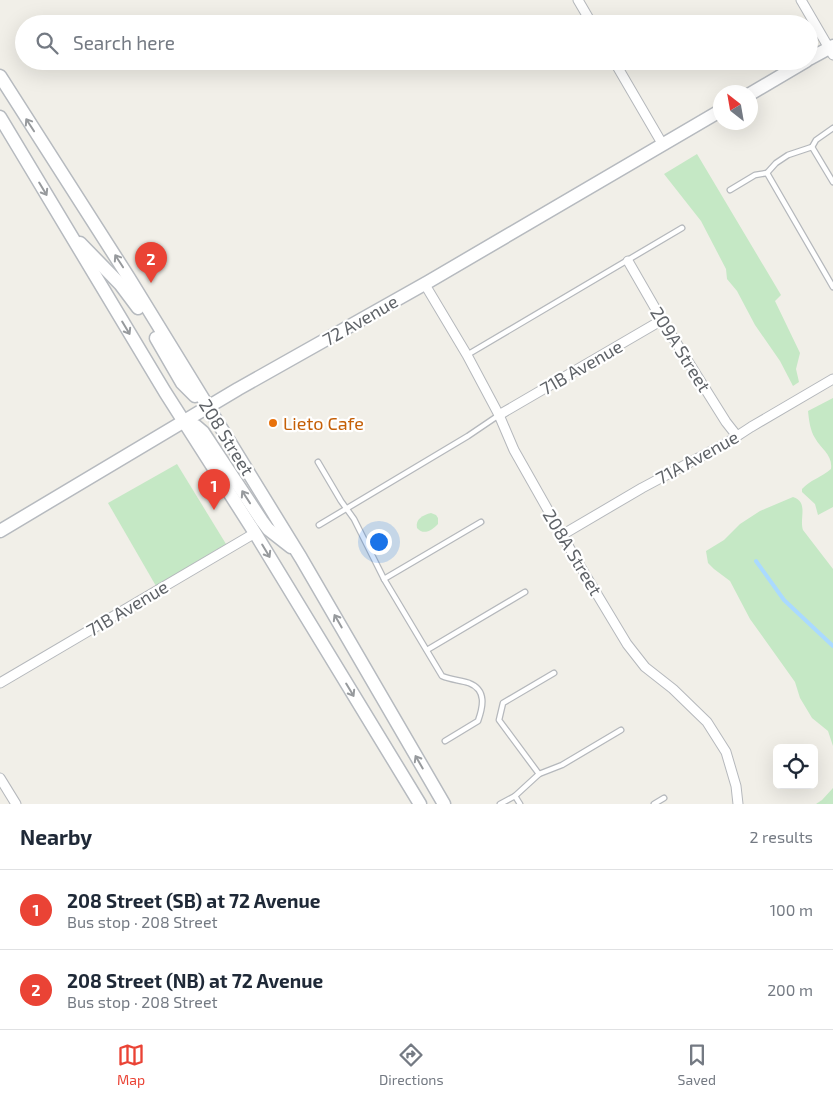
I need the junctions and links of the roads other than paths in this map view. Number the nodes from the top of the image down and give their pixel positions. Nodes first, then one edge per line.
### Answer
1 (578, 0) edge
2 (801, 0) edge
3 (587, 15) edge
4 (810, 15) edge
5 (818, 27) edge
6 (832, 49) edge
7 (818, 55) edge
8 (619, 70) edge
9 (791, 70) edge
10 (0, 76) edge
11 (758, 89) edge
12 (713, 115) edge
13 (0, 117) edge
14 (833, 128) edge
15 (663, 145) junction
16 (812, 147) junction
17 (766, 173) junction
18 (833, 182) edge
19 (730, 190) dead end
20 (682, 228) dead end
21 (69, 233) junction
22 (628, 261) junction
23 (424, 283) junction
24 (832, 285) edge
25 (662, 320) junction
26 (467, 354) junction
27 (833, 379) edge
28 (208, 407) junction
29 (500, 415) junction
30 (183, 422) junction
31 (737, 436) junction
32 (318, 462) dead end
33 (347, 508) junction
34 (481, 522) dead end
35 (319, 525) dead end
36 (0, 531) edge
37 (255, 533) junction
38 (562, 535) junction
39 (302, 558) junction
40 (384, 579) junction
41 (525, 592) dead end
42 (427, 650) junction
43 (554, 673) dead end
44 (0, 684) edge
45 (621, 730) dead end
46 (445, 740) dead end
47 (539, 774) junction
48 (0, 778) edge
49 (515, 796) junction
50 (664, 798) dead end
51 (16, 804) edge
52 (420, 804) edge
53 (444, 804) edge
54 (500, 804) edge
55 (520, 804) edge
56 (654, 804) edge
57 (738, 804) edge

1 - 3 street
2 - 4 street
5 - 6 street
6 - 7 main road
8 - 15 street
9 - 11 main road
28 -> 10 main road, 208 Street
12 - 15 main road, 72 Avenue
13 -> 21 main road, 208 Street
14 - 16 lane
15 - 23 main road, 72 Avenue
16 - 17 lane
16 - 18 lane
17 - 19 lane
17 - 24 lane
20 - 22 lane
21 - 28 main road
21 -> 30 main road, 208 Street
22 - 25 street, 209A Street
22 - 26 lane
23 - 26 street, 208A Street
23 - 28 main road, 72 Avenue
25 - 29 street, 71B Avenue
25 - 31 street, 209A Street
26 - 29 street, 208A Street
27 - 31 street, 71A Avenue
28 - 30 main road, 72 Avenue
28 - 39 main road, 208 Street
29 - 33 lane
29 - 38 street, 208A Street
30 - 36 main road, 72 Avenue
30 - 37 main road, 208 Street
39 -> 30 main road
31 - 38 street, 71A Avenue
32 - 33 lane
33 - 35 lane
33 - 40 lane
34 - 40 lane
37 - 44 street, 71B Avenue
37 -> 52 main road, 208 Street
38 - 57 street, 208A Street
53 -> 39 main road, 208 Street
40 - 42 lane
41 - 42 lane
42 - 46 lane
43 - 47 lane
45 - 47 lane
47 - 49 lane
48 - 51 street
49 - 54 lane
49 - 55 lane
50 - 56 lane

